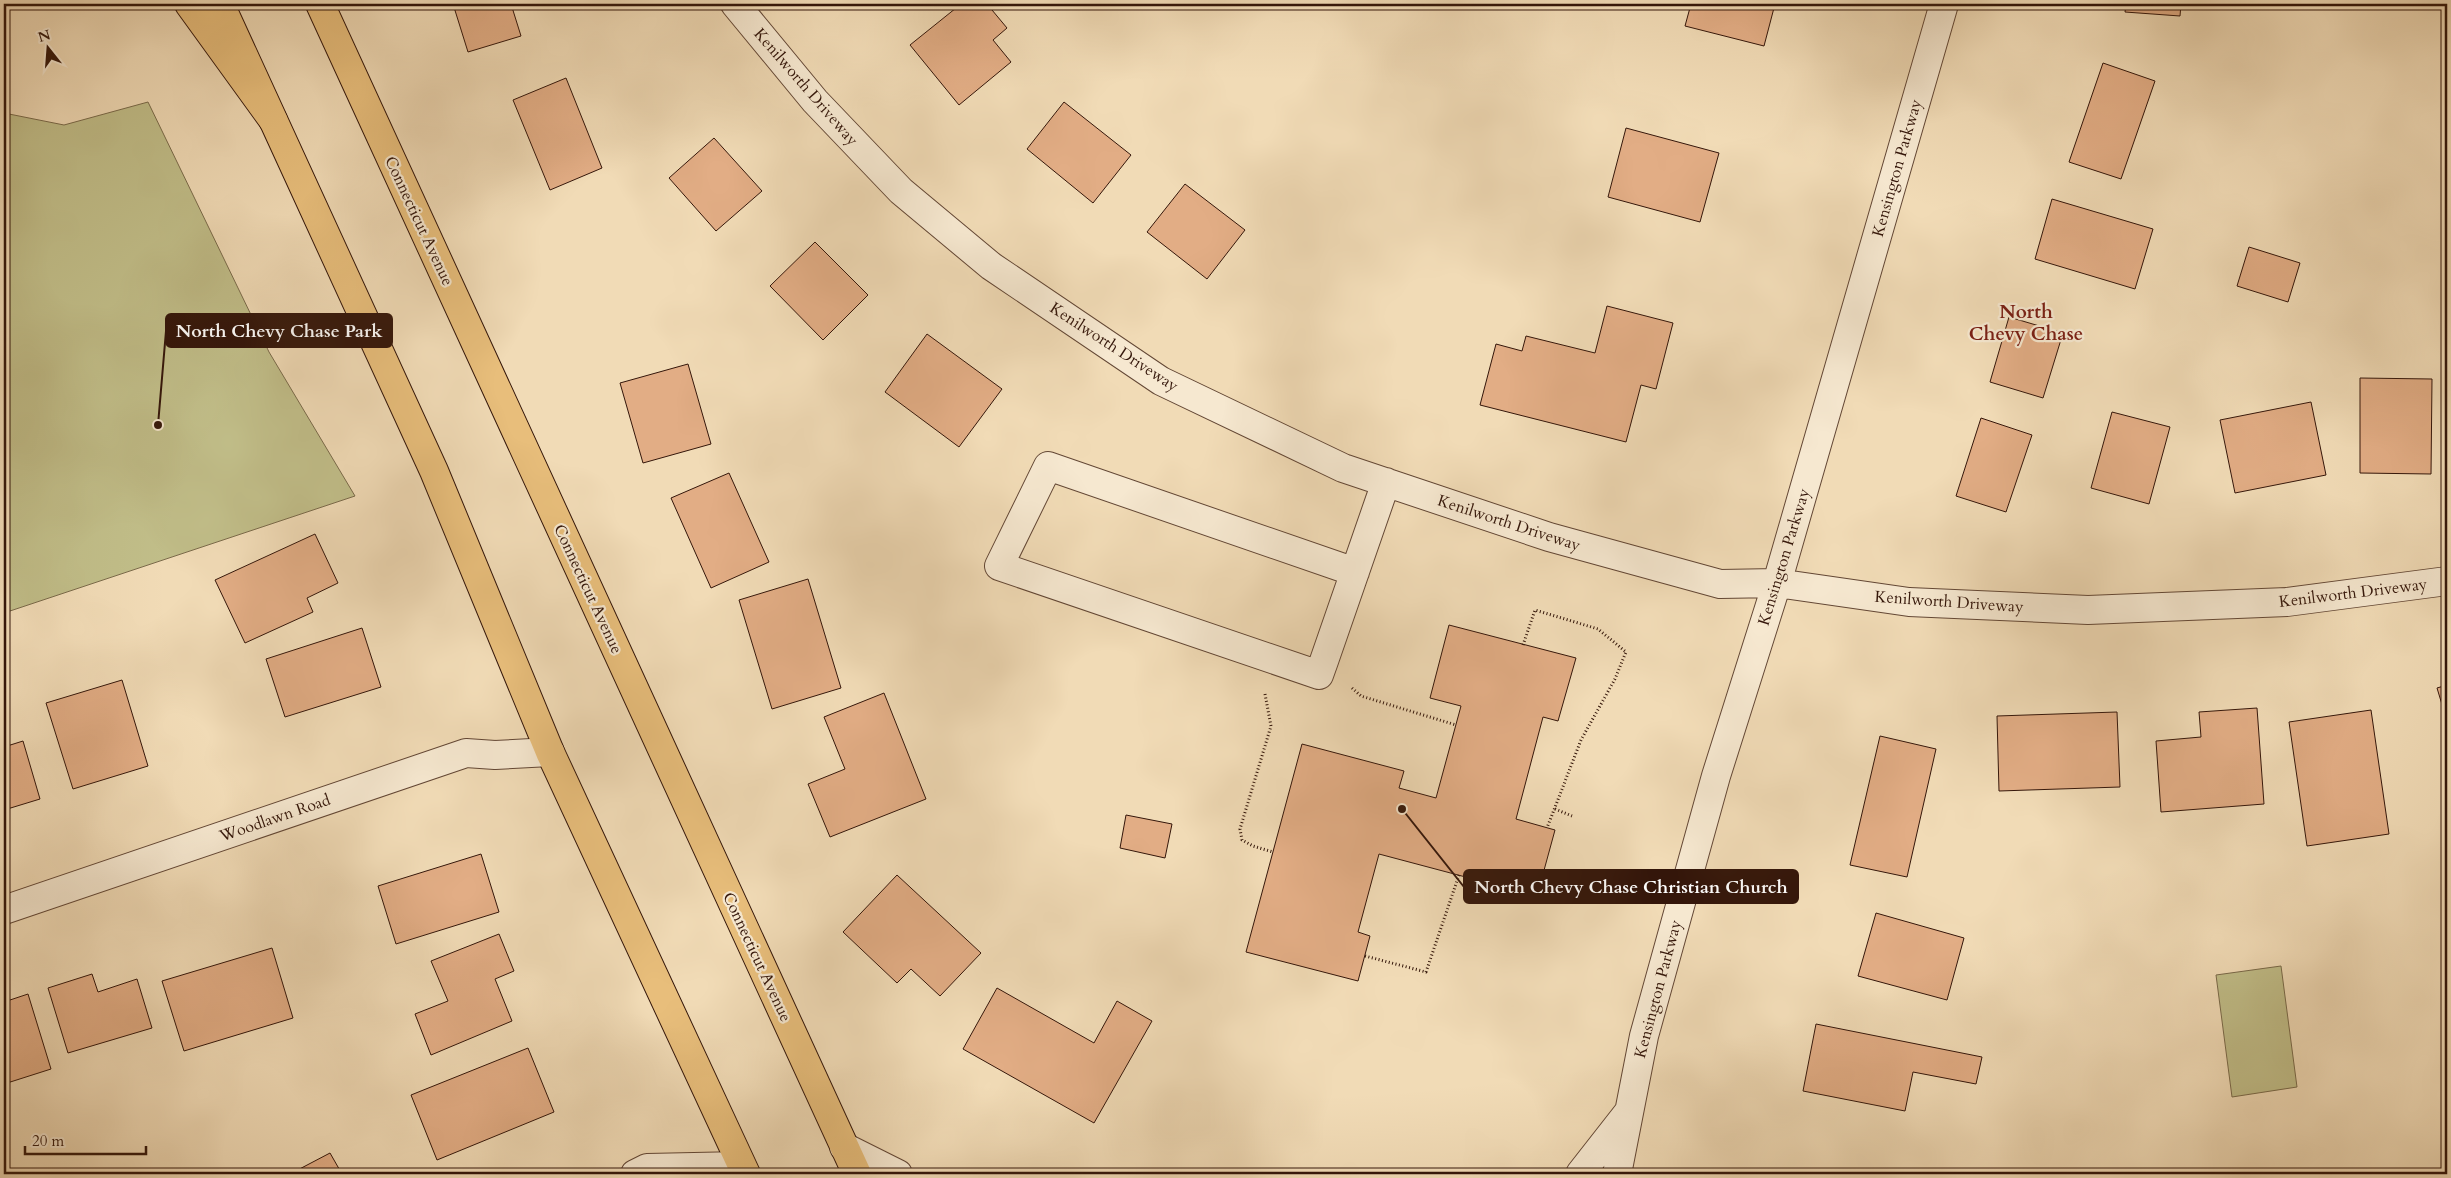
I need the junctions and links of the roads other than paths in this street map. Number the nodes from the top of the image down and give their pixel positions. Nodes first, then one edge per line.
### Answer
1 (189, 4) edge
2 (220, 4) edge
3 (320, 4) edge
4 (735, 4) edge
5 (1944, 4) edge
6 (273, 120) junction
7 (1386, 482) junction
8 (1355, 572) junction
9 (2447, 581) edge
10 (1777, 583) junction
11 (550, 752) junction
12 (4, 910) edge
13 (1629, 1111) junction
14 (844, 1147) junction
15 (743, 1170) edge
16 (641, 1171) edge
17 (857, 1174) edge
18 (898, 1174) edge
19 (1580, 1174) edge
20 (1617, 1174) edge

1 - 6 main road
2 - 6 main road
3 - 14 main road, Connecticut Avenue
4 - 7 street, Kenilworth Driveway
5 - 10 street, Kensington Parkway
6 - 11 main road
7 - 8 street
7 - 10 street, Kenilworth Driveway
8 - 8 street
9 - 10 street, Kenilworth Driveway
10 - 13 street, Kensington Parkway
11 - 12 street, Woodlawn Road
11 - 15 main road
13 - 19 street, Kensington Parkway
13 - 20 street, Kensington Parkway
14 - 17 main road, Connecticut Avenue
14 - 18 street
15 - 16 street

